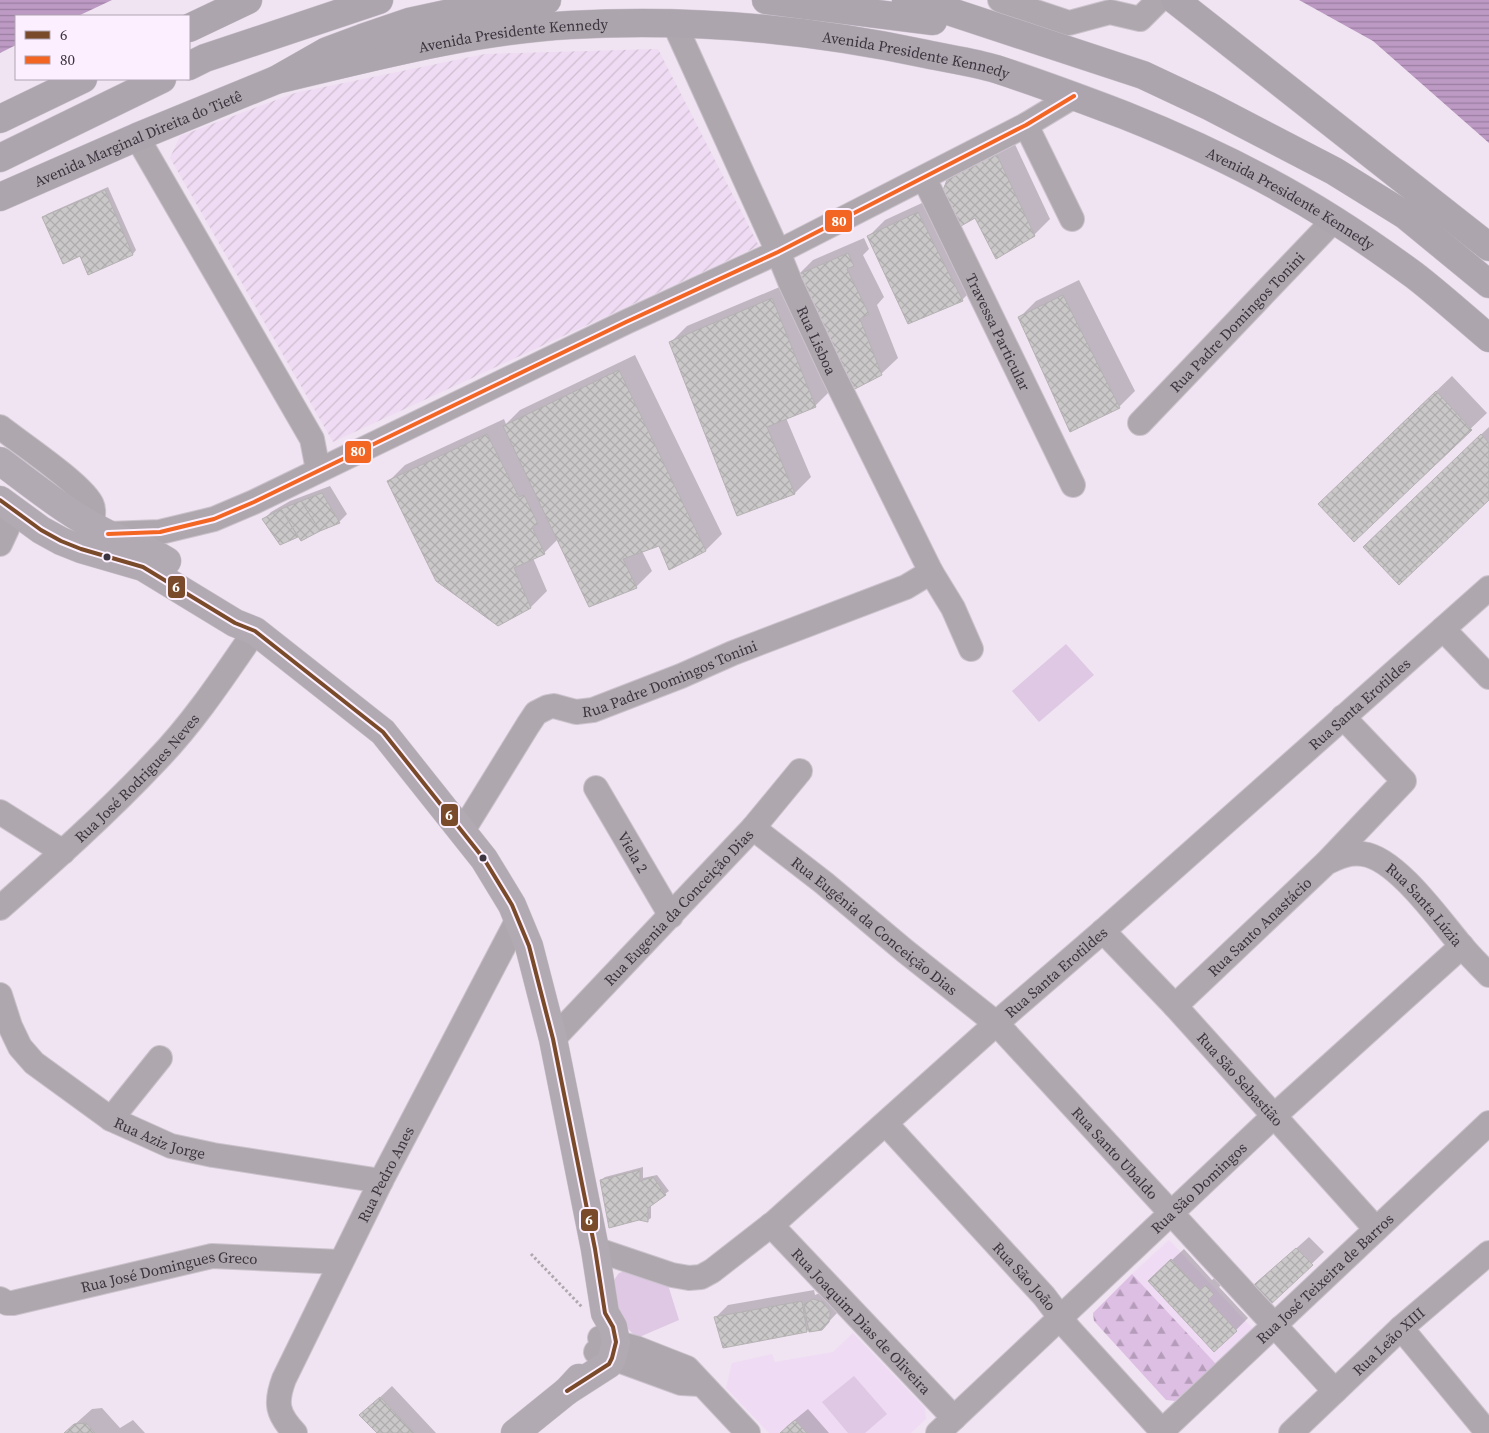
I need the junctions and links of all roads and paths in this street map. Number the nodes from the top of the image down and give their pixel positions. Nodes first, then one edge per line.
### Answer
1 (379, 0) edge
2 (547, 0) edge
3 (766, 0) edge
4 (906, 0) edge
5 (1000, 0) edge
6 (1159, 0) edge
7 (1176, 0) edge
8 (240, 3) edge
9 (674, 23) junction
10 (190, 28) edge
11 (1008, 31) junction
12 (190, 66) edge
13 (81, 80) edge
14 (160, 80) edge
15 (276, 80) junction
16 (1074, 96) junction
17 (0, 119) edge
18 (1026, 125) junction
19 (136, 137) junction
20 (0, 158) edge
21 (924, 178) junction
22 (0, 197) edge
23 (1072, 219) dead end
24 (1334, 220) junction
25 (1489, 248) edge
26 (778, 252) junction
27 (1489, 284) edge
28 (1489, 338) edge
29 (1140, 423) dead end
30 (0, 427) edge
31 (0, 461) edge
32 (318, 470) junction
33 (1073, 485) dead end
34 (2, 501) edge
35 (100, 529) junction
36 (0, 544) edge
37 (932, 572) junction
38 (1489, 588) edge
39 (1443, 629) junction
40 (255, 631) junction
41 (971, 649) dead end
42 (1489, 677) edge
43 (1343, 717) junction
44 (800, 771) dead end
45 (596, 788) dead end
46 (0, 812) edge
47 (753, 828) junction
48 (462, 832) junction
49 (64, 852) junction
50 (1348, 854) joint
51 (1326, 863) junction
52 (0, 908) edge
53 (671, 916) junction
54 (518, 919) junction
55 (1103, 931) junction
56 (1462, 946) junction
57 (1489, 975) edge
58 (0, 995) edge
59 (1175, 1006) junction
60 (997, 1024) junction
61 (553, 1039) junction
62 (160, 1058) dead end
63 (1274, 1116) junction
64 (111, 1119) junction
65 (1489, 1123) edge
66 (886, 1124) junction
67 (381, 1181) junction
68 (1172, 1214) junction
69 (771, 1225) junction
70 (1376, 1229) junction
71 (595, 1250) junction
72 (1489, 1253) edge
73 (531, 1254) dead end
74 (340, 1262) junction
75 (0, 1299) edge
76 (1060, 1319) junction
77 (1275, 1325) junction
78 (1401, 1328) junction
79 (605, 1338) junction
80 (1335, 1391) junction
81 (946, 1425) edge
82 (523, 1428) edge
83 (1161, 1432) edge
84 (295, 1433) edge
85 (748, 1433) edge
86 (1291, 1433) edge
87 (1488, 1433) edge

1 - 12 highway
2 - 15 highway
3 - 11 highway
4 - 11 highway
5 - 6 street
7 - 25 highway
8 - 10 highway
9 - 15 highway, Avenida Presidente Kennedy
9 - 16 highway, Avenida Presidente Kennedy
9 - 26 street, Rua Lisboa
11 - 27 highway
13 - 17 highway
14 - 20 highway
15 - 19 highway, Avenida Marginal Direita do Tietê
16 - 18 street
16 - 24 highway, Avenida Presidente Kennedy
18 - 21 street
18 - 23 street
19 - 22 highway, Avenida Marginal Direita do Tietê
19 - 32 street
21 - 26 street
21 - 33 street, Travessa Particular
24 - 28 highway, Avenida Presidente Kennedy
24 - 29 street, Rua Padre Domingos Tonini
26 - 32 street
26 - 37 street, Rua Lisboa
30 - 35 street
31 - 35 main road
32 - 35 street
34 - 36 street
34 - 40 main road
35 - 40 main road
37 - 41 street, Rua Lisboa
37 - 48 street, Rua Padre Domingos Tonini
38 - 39 street, Rua Santa Erotildes
39 - 42 street
39 - 43 street, Rua Santa Erotildes
40 - 48 main road
40 - 49 street, Rua José Rodrigues Neves
43 - 51 street
43 - 55 street, Rua Santa Erotildes
44 - 47 street, Rua Eugenia da Conceição Dias
45 - 53 street, Viela 2
46 - 49 street
47 - 53 street, Rua Eugenia da Conceição Dias
47 - 60 street, Rua Eugênia da Conceição Dias
48 - 54 main road
49 - 52 street, Rua José Rodrigues Neves
50 - 51 street, Rua Santo Anastácio
50 - 56 street, Rua Santa Lúzia
51 - 59 street, Rua Santo Anastácio
53 - 61 street, Rua Eugenia da Conceição Dias
54 - 61 main road
54 - 67 street, Rua Pedro Anes
55 - 59 street, Rua São Sebastião
55 - 60 street, Rua Santa Erotildes
56 - 57 street, Rua Santa Lúzia
56 - 63 street, Rua São Domingos
58 - 64 street, Rua Aziz Jorge
59 - 63 street, Rua São Sebastião
60 - 66 street, Rua Santa Erotildes
60 - 68 street, Rua Santo Ubaldo
61 - 71 main road
62 - 64 street
63 - 68 street, Rua São Domingos
63 - 70 street, Rua São Sebastião
64 - 67 street, Rua Aziz Jorge
65 - 70 street, Rua José Teixeira de Barros
66 - 69 street, Rua Santa Erotildes
66 - 76 street, Rua São João
67 - 74 street, Rua Pedro Anes
68 - 76 street, Rua São Domingos
68 - 77 street, Rua Santo Ubaldo
69 - 71 street, Rua Santa Erotildes
69 - 81 street, Rua Joaquim Dias de Oliveira
70 - 77 street, Rua José Teixeira de Barros
71 - 79 main road
72 - 78 street, Rua Leão XIII
73 - 79 path
74 - 75 street, Rua José Domingues Greco
74 - 84 street, Rua Pedro Anes
76 - 81 street, Rua São Domingos
76 - 83 street, Rua São João
77 - 80 street, Rua Santo Ubaldo
77 - 83 street, Rua José Teixeira de Barros
78 - 80 street, Rua Leão XIII
78 - 87 street
79 - 82 main road
79 - 85 street
80 - 86 street, Rua Leão XIII

